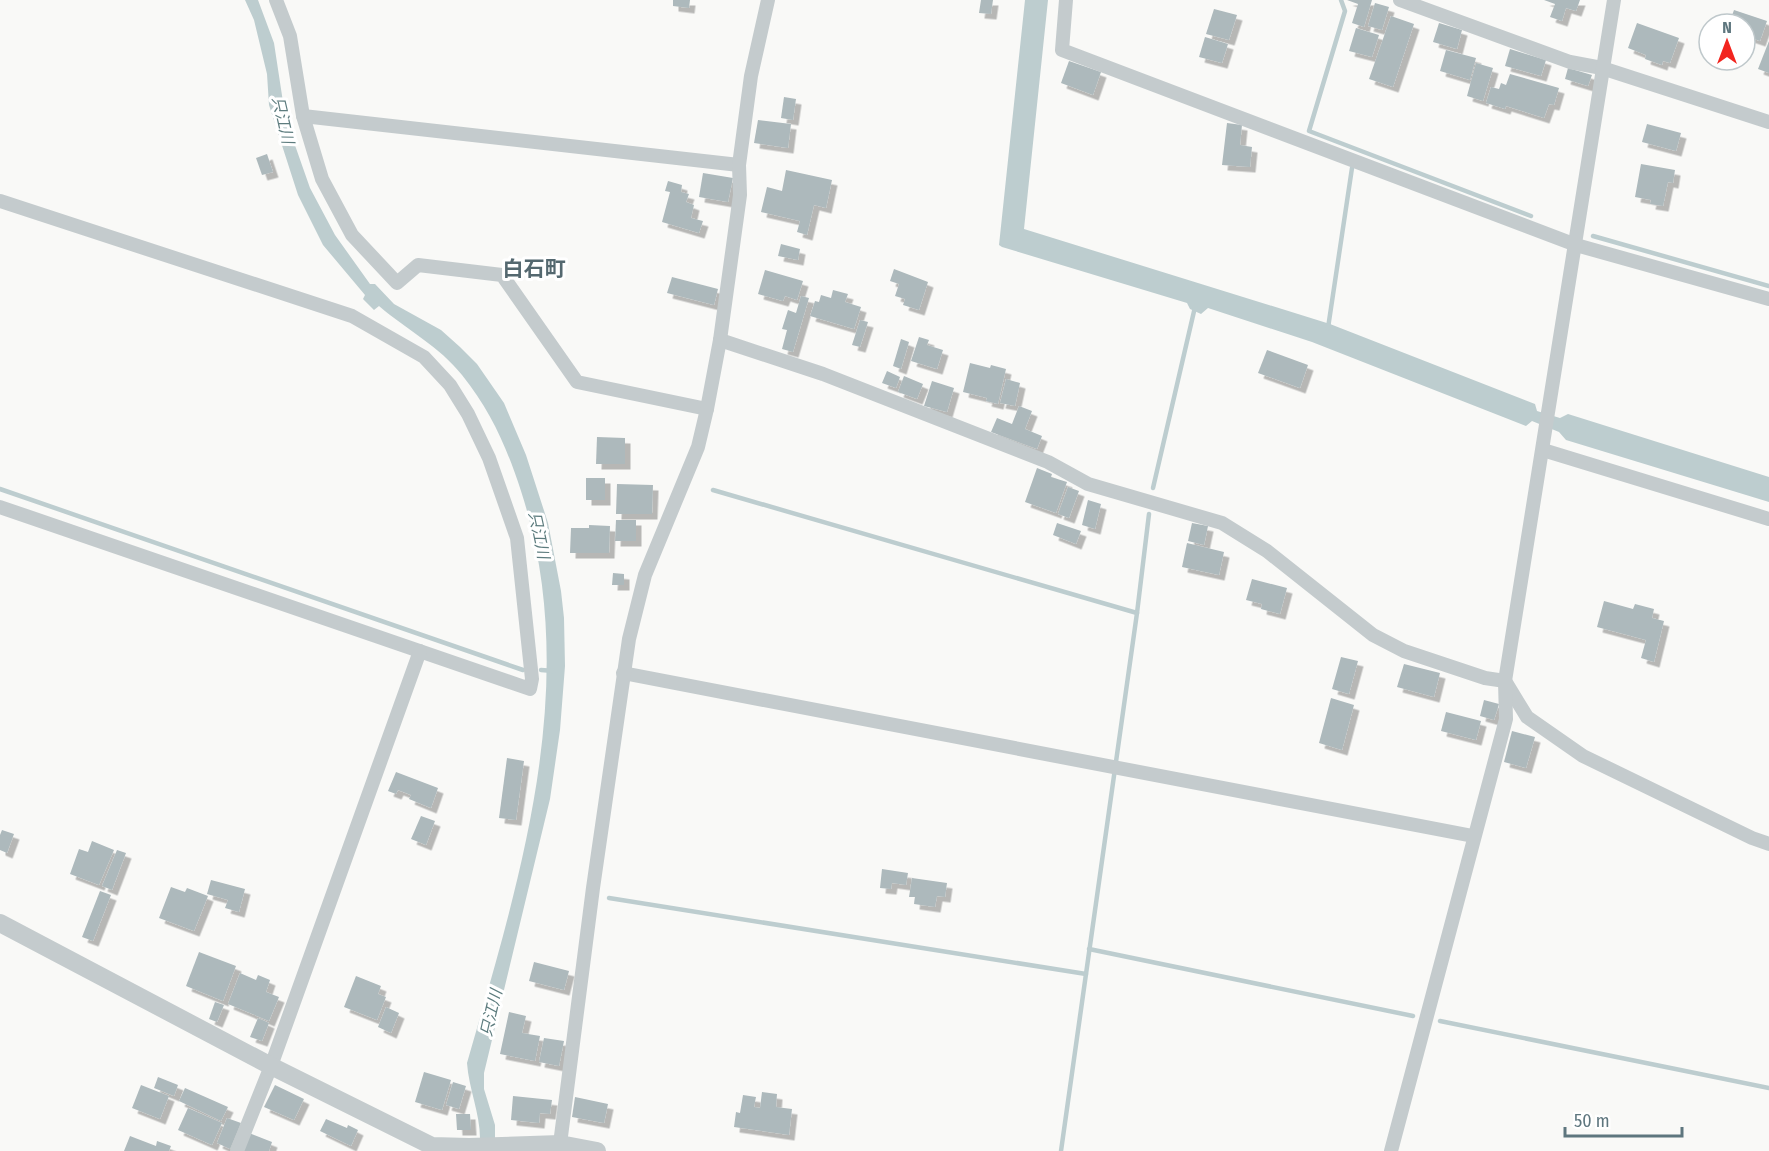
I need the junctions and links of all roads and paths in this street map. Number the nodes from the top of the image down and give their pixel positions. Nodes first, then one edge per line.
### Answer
1 (276, 0) edge
2 (768, 0) edge
3 (1066, 0) edge
4 (1400, 0) edge
5 (1614, 0) edge
6 (1602, 68) junction
7 (303, 116) junction
8 (1769, 122) edge
9 (739, 165) junction
10 (0, 201) edge
11 (1576, 245) junction
12 (1769, 299) edge
13 (720, 340) junction
14 (707, 409) junction
15 (1543, 450) junction
16 (0, 507) edge
17 (1769, 519) edge
18 (420, 651) junction
19 (623, 674) junction
20 (1505, 681) junction
21 (1473, 836) junction
22 (1769, 844) edge
23 (0, 923) edge
24 (271, 1066) junction
25 (560, 1144) junction
26 (432, 1148) edge
27 (237, 1151) edge
28 (597, 1151) edge
29 (1390, 1151) edge

1 - 7 street
2 - 9 street
3 - 11 street
4 - 6 street
5 - 6 street
6 - 8 street
6 - 11 street
7 - 9 street
7 - 14 street
9 - 13 street
10 - 18 street
11 - 12 street
11 - 15 street
13 - 14 street
13 - 20 street
14 - 19 street
15 - 17 street
15 - 20 street
16 - 18 street
18 - 24 street
19 - 21 street
19 - 25 street
20 - 21 street
20 - 22 street
21 - 29 street
23 - 24 street
24 - 26 street
24 - 27 street
25 - 26 street
25 - 28 street

